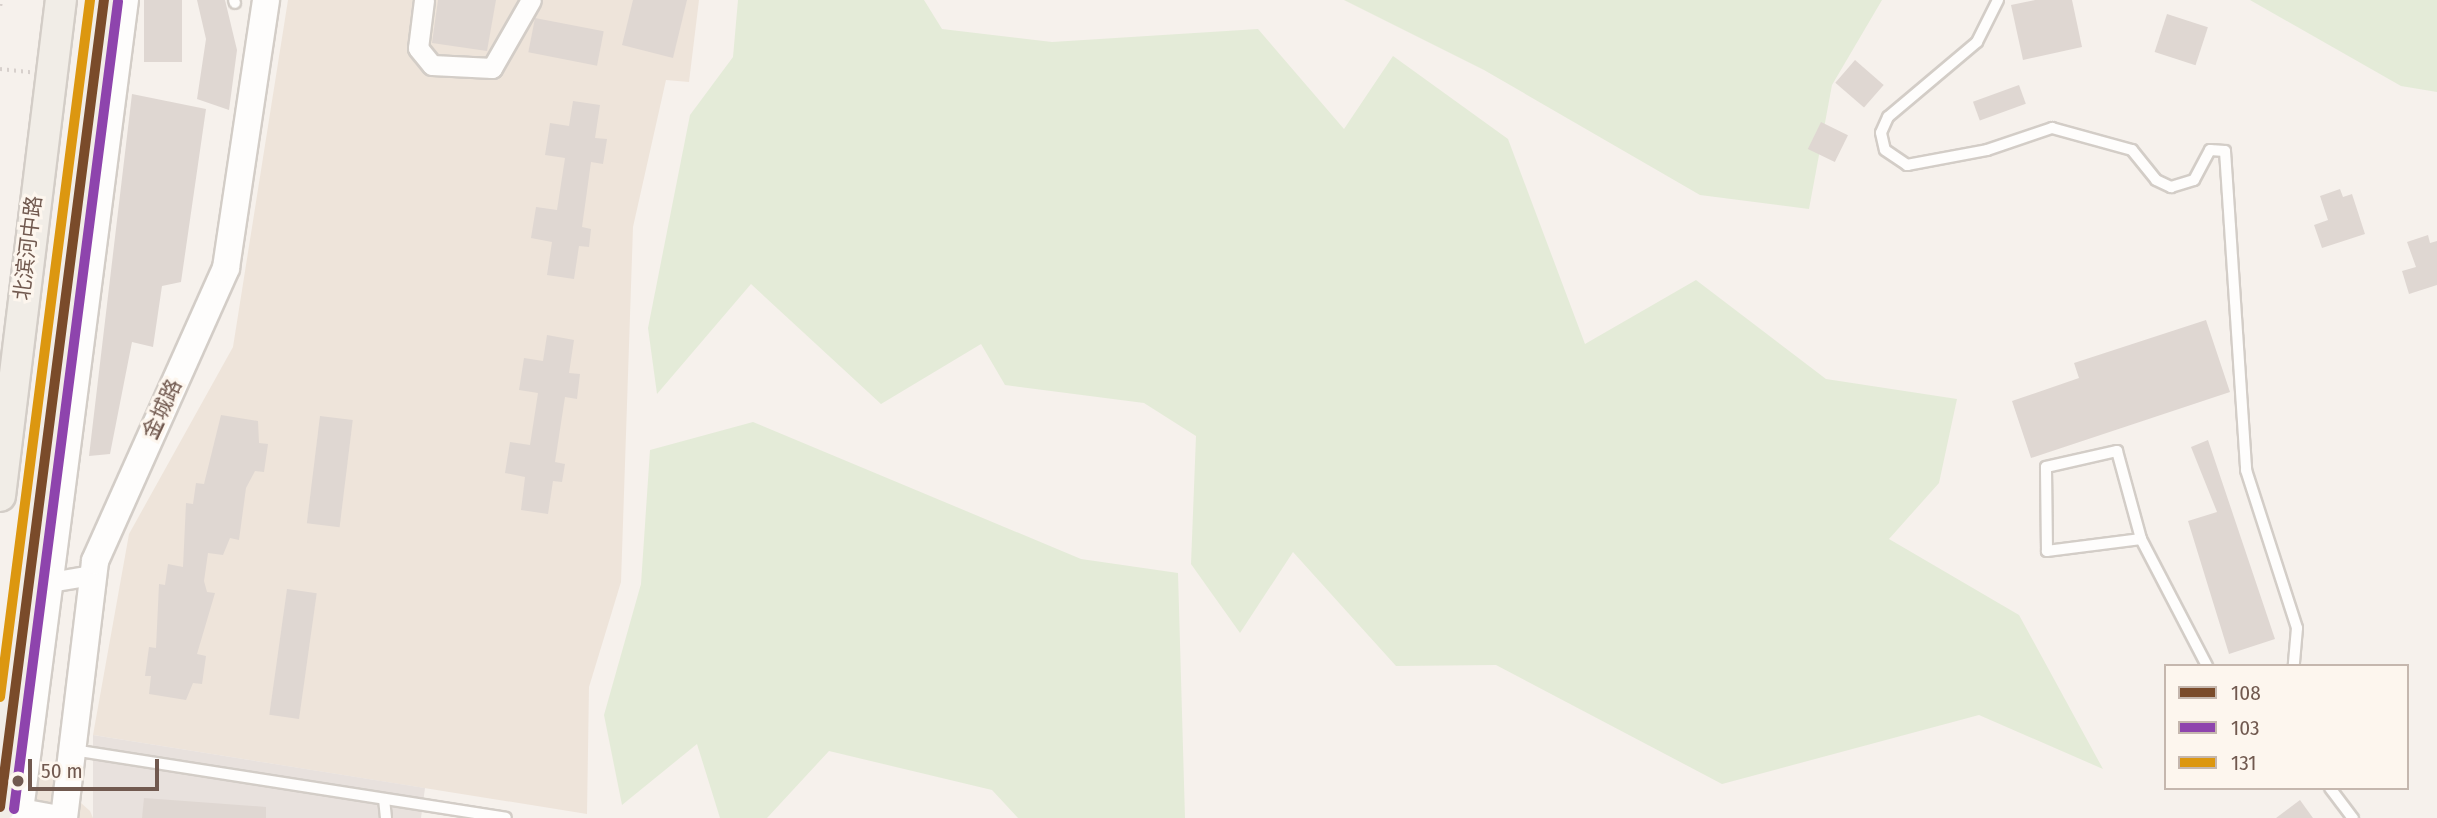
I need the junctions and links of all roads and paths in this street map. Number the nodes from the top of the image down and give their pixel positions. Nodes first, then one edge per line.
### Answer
1 (1, 0) edge
2 (61, 0) edge
3 (104, 0) edge
4 (125, 0) edge
5 (266, 0) edge
6 (424, 0) edge
7 (531, 0) edge
8 (1998, 0) edge
9 (0, 6) edge
10 (0, 69) edge
11 (51, 74) junction
12 (0, 496) edge
13 (2141, 539) junction
14 (92, 575) junction
15 (50, 582) junction
16 (2206, 664) edge
17 (2294, 664) edge
18 (69, 749) junction
19 (2332, 790) edge
20 (384, 799) junction
21 (13, 811) edge
22 (64, 817) edge
23 (386, 818) edge
24 (506, 818) edge
25 (2353, 818) edge

1 - 9 path
2 - 11 main road, 北滨河中路
3 - 21 main road, 北滨河中路
4 - 15 street
5 - 14 street, 金城路
6 - 7 street
8 - 17 lane
10 - 11 path
11 - 12 main road, 北滨河中路
13 - 13 lane
13 - 16 lane
14 - 15 street
14 - 18 street, 金城路
15 - 21 street
18 - 20 lane
18 - 22 street, 金城路
19 - 25 lane
20 - 23 lane
20 - 24 lane
21 - 22 street

